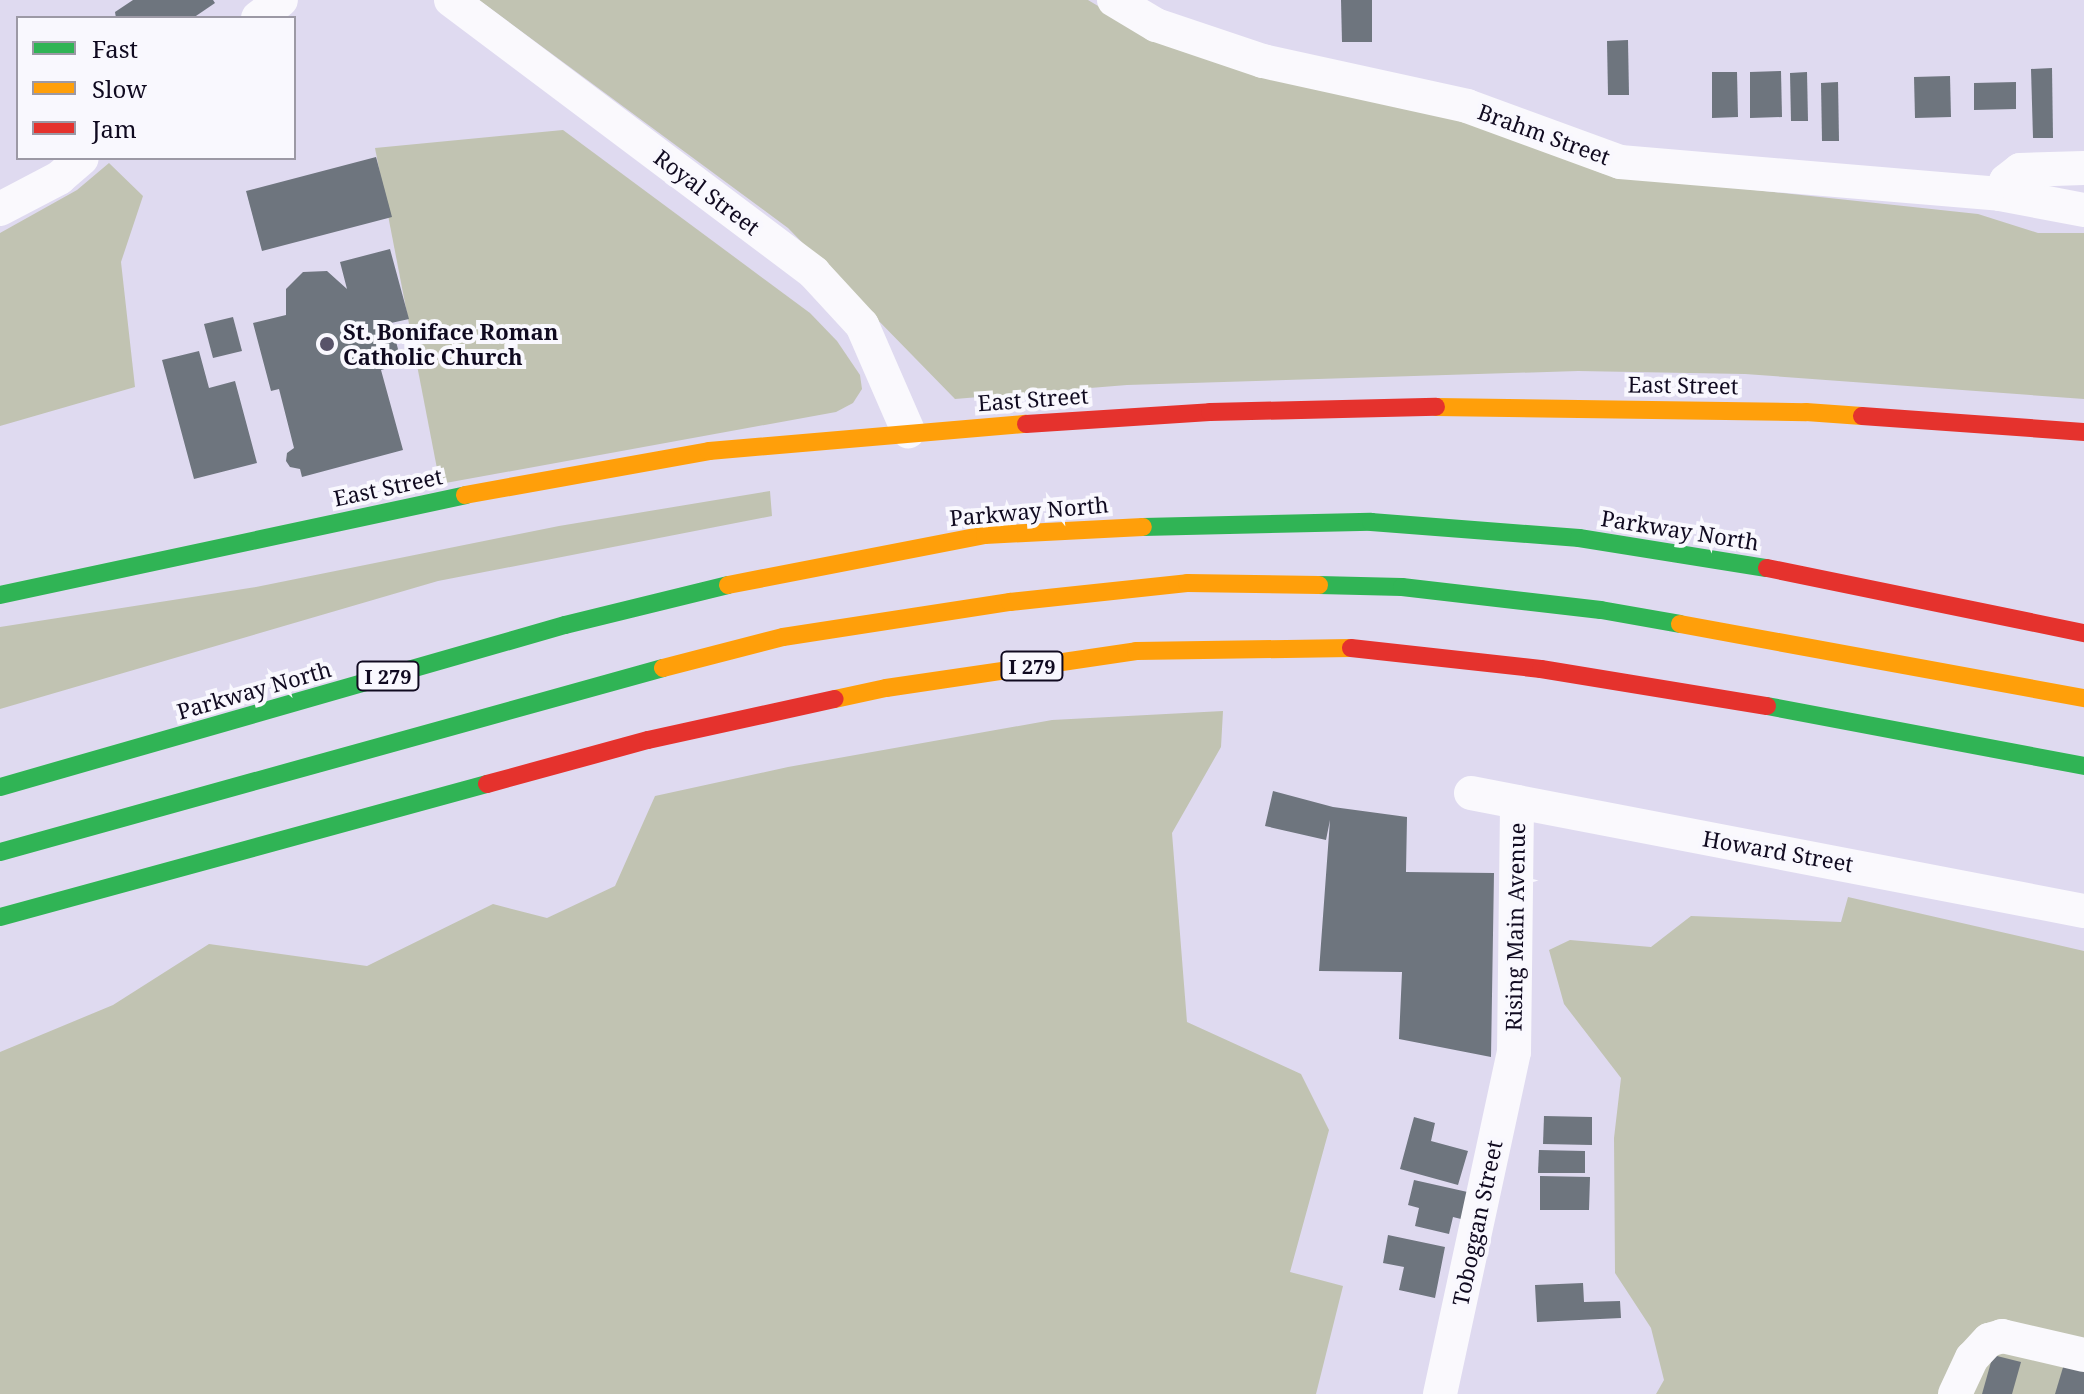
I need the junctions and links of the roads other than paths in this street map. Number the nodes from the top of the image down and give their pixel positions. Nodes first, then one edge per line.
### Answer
1 (281, 0) edge
2 (451, 0) edge
3 (1114, 0) edge
4 (261, 16) edge
5 (80, 160) edge
6 (2084, 168) edge
7 (2000, 194) junction
8 (0, 209) edge
9 (2084, 210) edge
10 (908, 431) junction
11 (2084, 432) edge
12 (0, 595) edge
13 (2084, 633) edge
14 (2084, 698) edge
15 (2084, 766) edge
16 (0, 787) edge
17 (1471, 793) dead end
18 (1517, 802) junction
19 (0, 852) edge
20 (2084, 911) edge
21 (0, 917) edge
22 (1514, 1052) joint
23 (2084, 1355) edge
24 (1440, 1394) edge
25 (1955, 1394) edge

1 - 4 street
2 - 10 street, Royal Street
3 - 7 street, Brahm Street
5 - 8 street
6 - 7 street
7 - 9 street, Brahm Street
10 - 11 main road, East Street
10 - 12 main road, East Street
13 - 16 main road, Parkway North / I 279
14 - 19 main road
15 - 21 main road, I 279
17 - 18 street, Howard Street
18 - 20 street, Howard Street
18 - 22 street, Rising Main Avenue
22 - 24 street, Toboggan Street
23 - 25 street

